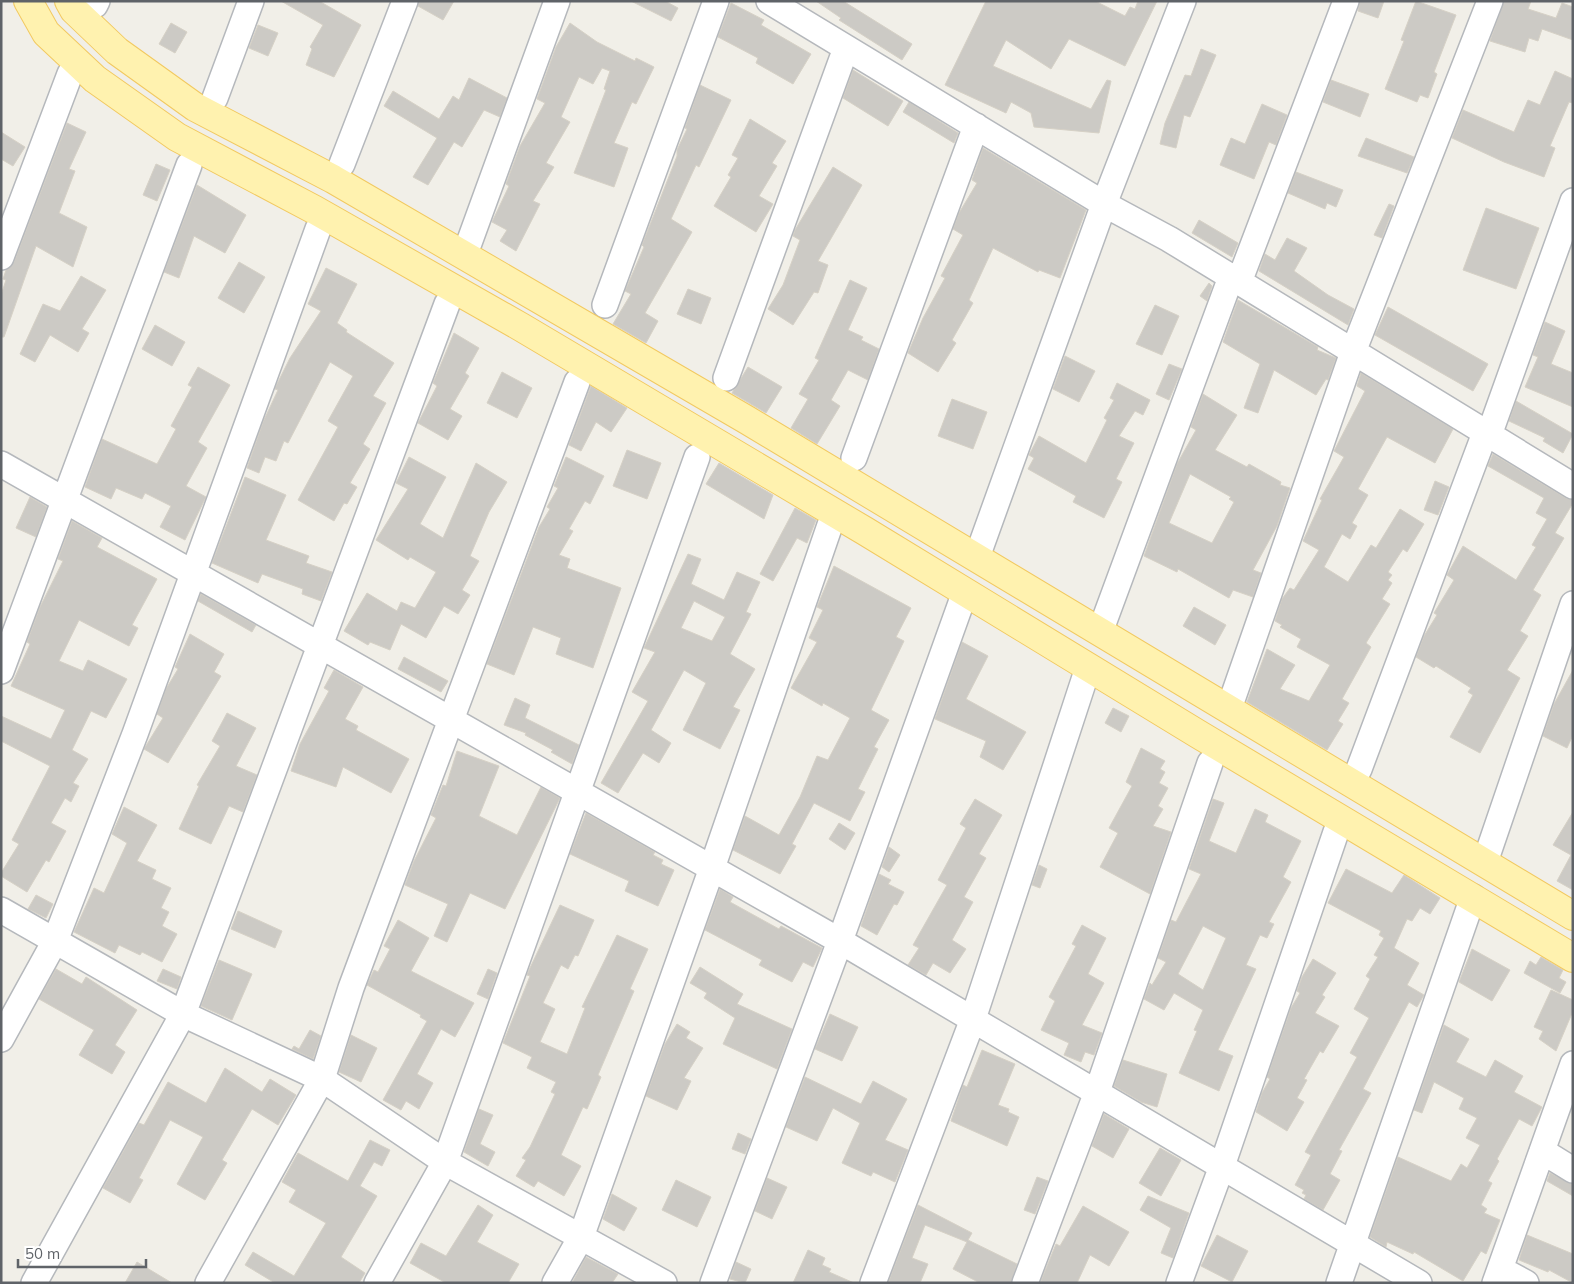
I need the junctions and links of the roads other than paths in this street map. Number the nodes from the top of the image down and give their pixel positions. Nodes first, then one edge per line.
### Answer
1 (28, 1) edge
2 (250, 1) edge
3 (405, 1) edge
4 (557, 1) edge
5 (716, 1) edge
6 (770, 1) edge
7 (1183, 1) edge
8 (1346, 1) edge
9 (1490, 1) edge
10 (87, 2) edge
11 (846, 48) junction
12 (70, 74) dead end
13 (215, 98) dead end
14 (976, 126) junction
15 (342, 164) dead end
16 (189, 165) dead end
17 (1573, 201) edge
18 (1104, 204) junction
19 (318, 228) dead end
20 (469, 243) dead end
21 (1, 257) edge
22 (1235, 280) junction
23 (537, 297) junction
24 (447, 304) dead end
25 (605, 305) dead end
26 (521, 327) junction
27 (1353, 352) junction
28 (726, 378) dead end
29 (577, 382) dead end
30 (1487, 434) junction
31 (697, 457) dead end
32 (854, 458) dead end
33 (1, 464) edge
34 (1573, 486) edge
35 (65, 500) junction
36 (830, 525) dead end
37 (977, 558) junction
38 (194, 572) junction
39 (965, 592) junction
40 (1573, 604) edge
41 (1103, 624) dead end
42 (320, 644) junction
43 (1, 671) edge
44 (1086, 674) dead end
45 (1232, 700) dead end
46 (452, 719) junction
47 (1210, 763) dead end
48 (1359, 769) dead end
49 (577, 790) junction
50 (1336, 832) dead end
51 (1485, 862) junction
52 (712, 868) junction
53 (1473, 897) junction
54 (1, 910) edge
55 (1573, 916) edge
56 (55, 941) junction
57 (840, 941) junction
58 (1573, 958) edge
59 (183, 1014) junction
60 (973, 1019) junction
61 (1, 1040) edge
62 (1573, 1064) edge
63 (322, 1079) junction
64 (1096, 1092) junction
65 (1542, 1151) junction
66 (444, 1162) junction
67 (1222, 1166) junction
68 (1573, 1170) edge
69 (581, 1237) junction
70 (1354, 1244) junction
71 (1498, 1276) edge
72 (34, 1283) edge
73 (208, 1283) edge
74 (377, 1283) edge
75 (555, 1283) edge
76 (664, 1283) edge
77 (713, 1283) edge
78 (873, 1283) edge
79 (1025, 1283) edge
80 (1179, 1283) edge
81 (1339, 1283) edge
82 (1419, 1283) edge
83 (1526, 1283) edge

1 - 26 main road
2 - 13 street
3 - 15 street
4 - 20 street
5 - 25 street
6 - 11 street
7 - 18 street
8 - 22 street
9 - 27 street
10 - 23 main road
11 - 14 street
11 - 28 street
12 - 21 street
14 - 18 street
14 - 32 street
16 - 35 street
17 - 30 street
18 - 22 street
18 - 37 street
19 - 38 street
22 - 27 street
22 - 41 street
23 - 26 main road
23 - 37 main road
24 - 42 street
26 - 39 main road
27 - 30 street
27 - 45 street
29 - 46 street
30 - 34 street
30 - 48 street
31 - 49 street
33 - 35 street
35 - 38 street
35 - 43 street
36 - 52 street
37 - 51 main road
38 - 42 street
38 - 56 street
39 - 53 main road
39 - 57 street
40 - 51 street
42 - 46 street
42 - 59 street
44 - 60 street
46 - 49 street
46 - 63 street
47 - 64 street
49 - 52 street
49 - 66 street
50 - 67 street
51 - 55 main road
52 - 57 street
52 - 69 street
53 - 58 main road
53 - 70 street
54 - 56 street
56 - 59 street
56 - 61 street
57 - 60 street
57 - 77 street
59 - 63 street
59 - 72 street
60 - 64 street
60 - 78 street
62 - 65 street
63 - 66 street
63 - 73 street
64 - 67 street
64 - 79 street
65 - 68 street
65 - 71 street
66 - 69 street
66 - 74 street
67 - 70 street
67 - 80 street
69 - 75 street
69 - 76 street
70 - 81 street
70 - 82 street
71 - 83 street

